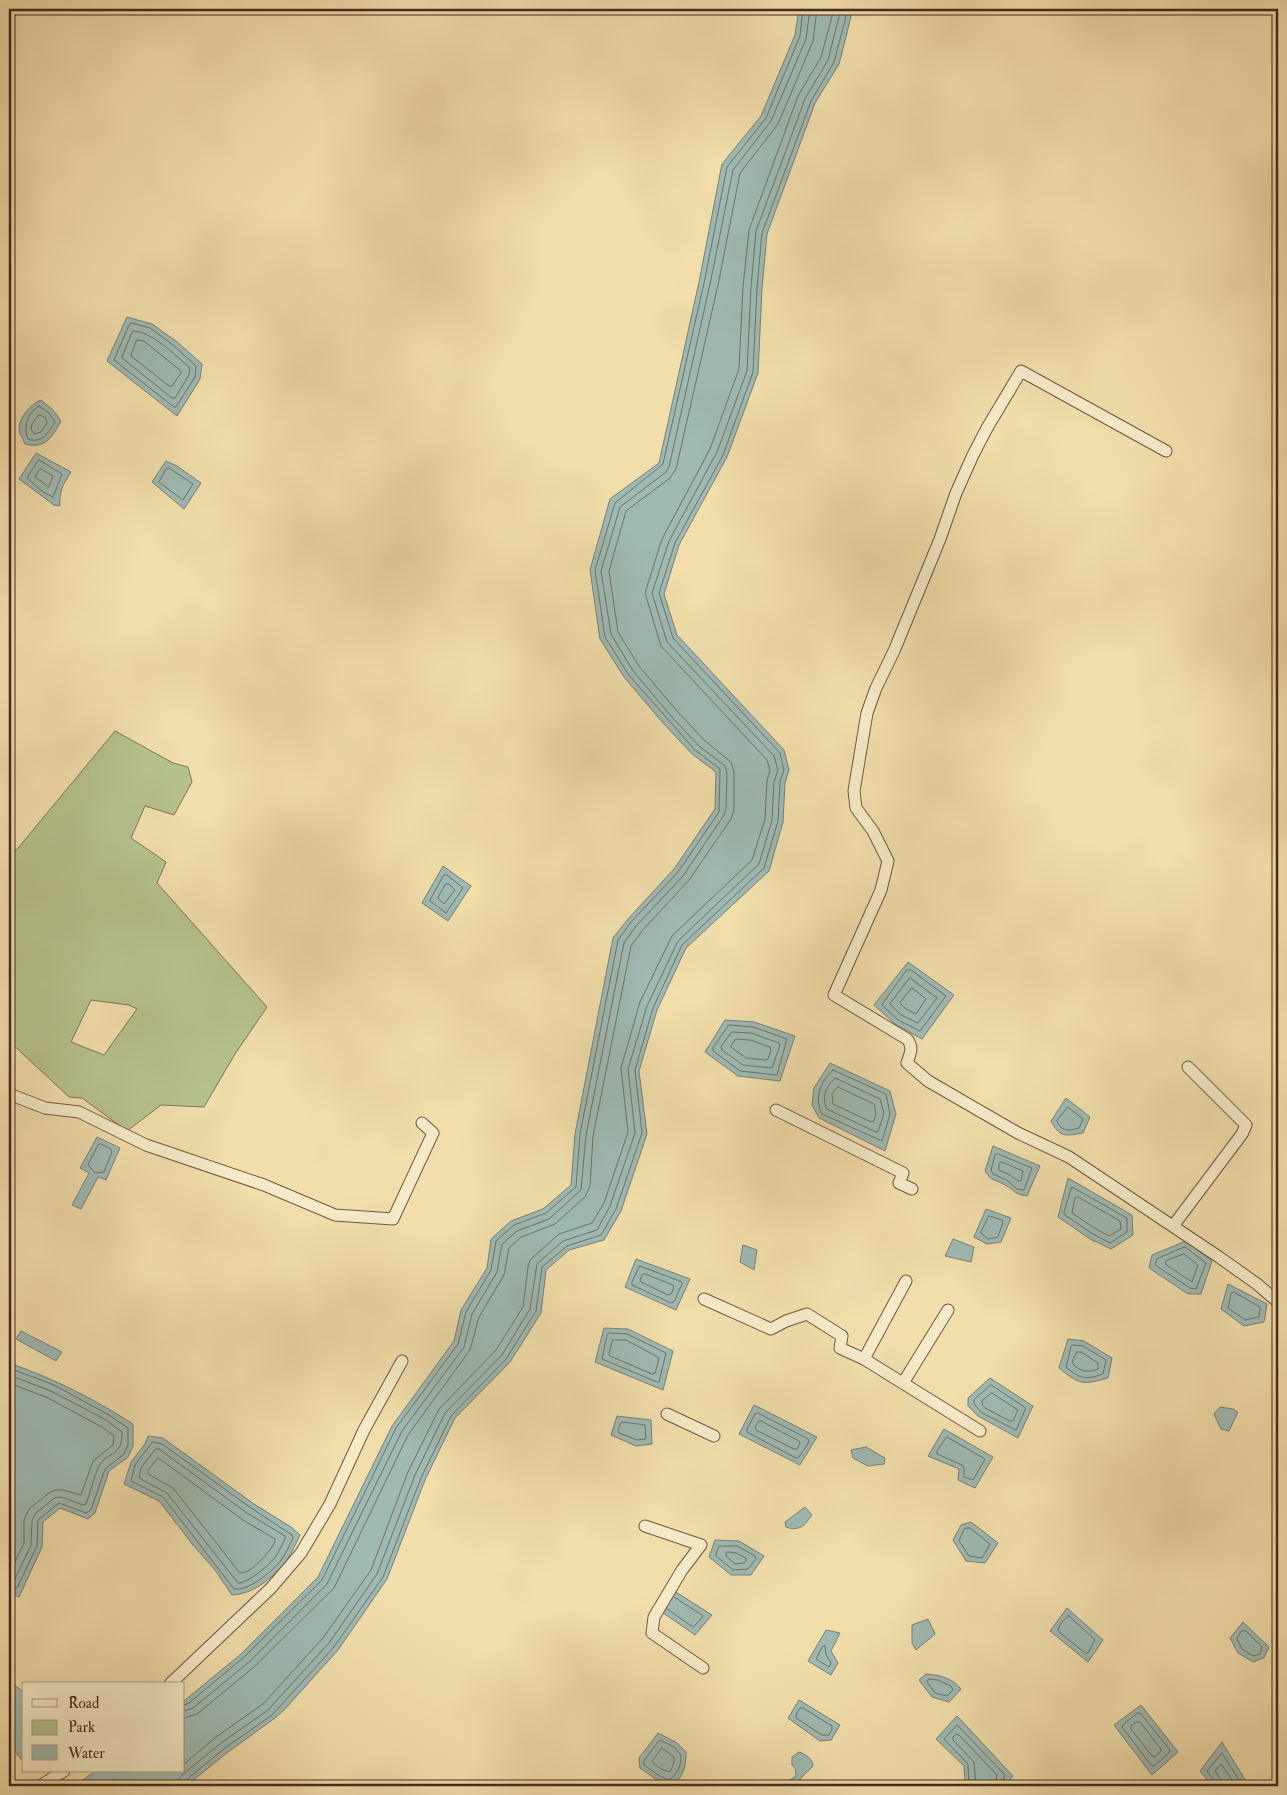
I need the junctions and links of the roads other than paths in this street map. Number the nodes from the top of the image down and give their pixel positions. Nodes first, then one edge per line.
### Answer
1 (1166, 451) dead end
2 (1188, 1067) dead end
3 (9, 1094) edge
4 (776, 1110) dead end
5 (422, 1123) dead end
6 (912, 1189) dead end
7 (1173, 1226) junction
8 (906, 1281) dead end
9 (704, 1299) dead end
10 (1278, 1302) edge
11 (948, 1310) dead end
12 (864, 1359) junction
13 (402, 1361) dead end
14 (903, 1383) junction
15 (667, 1414) dead end
16 (980, 1430) dead end
17 (714, 1436) dead end
18 (645, 1526) dead end
19 (703, 1668) dead end
20 (172, 1682) edge
21 (62, 1772) edge
22 (40, 1786) edge

1 - 7 street
2 - 7 street
3 - 5 street
4 - 6 street
7 - 10 street
8 - 12 street
9 - 12 street
11 - 14 street
12 - 14 street
13 - 20 street
14 - 16 street
15 - 17 street
18 - 19 street
21 - 22 street

